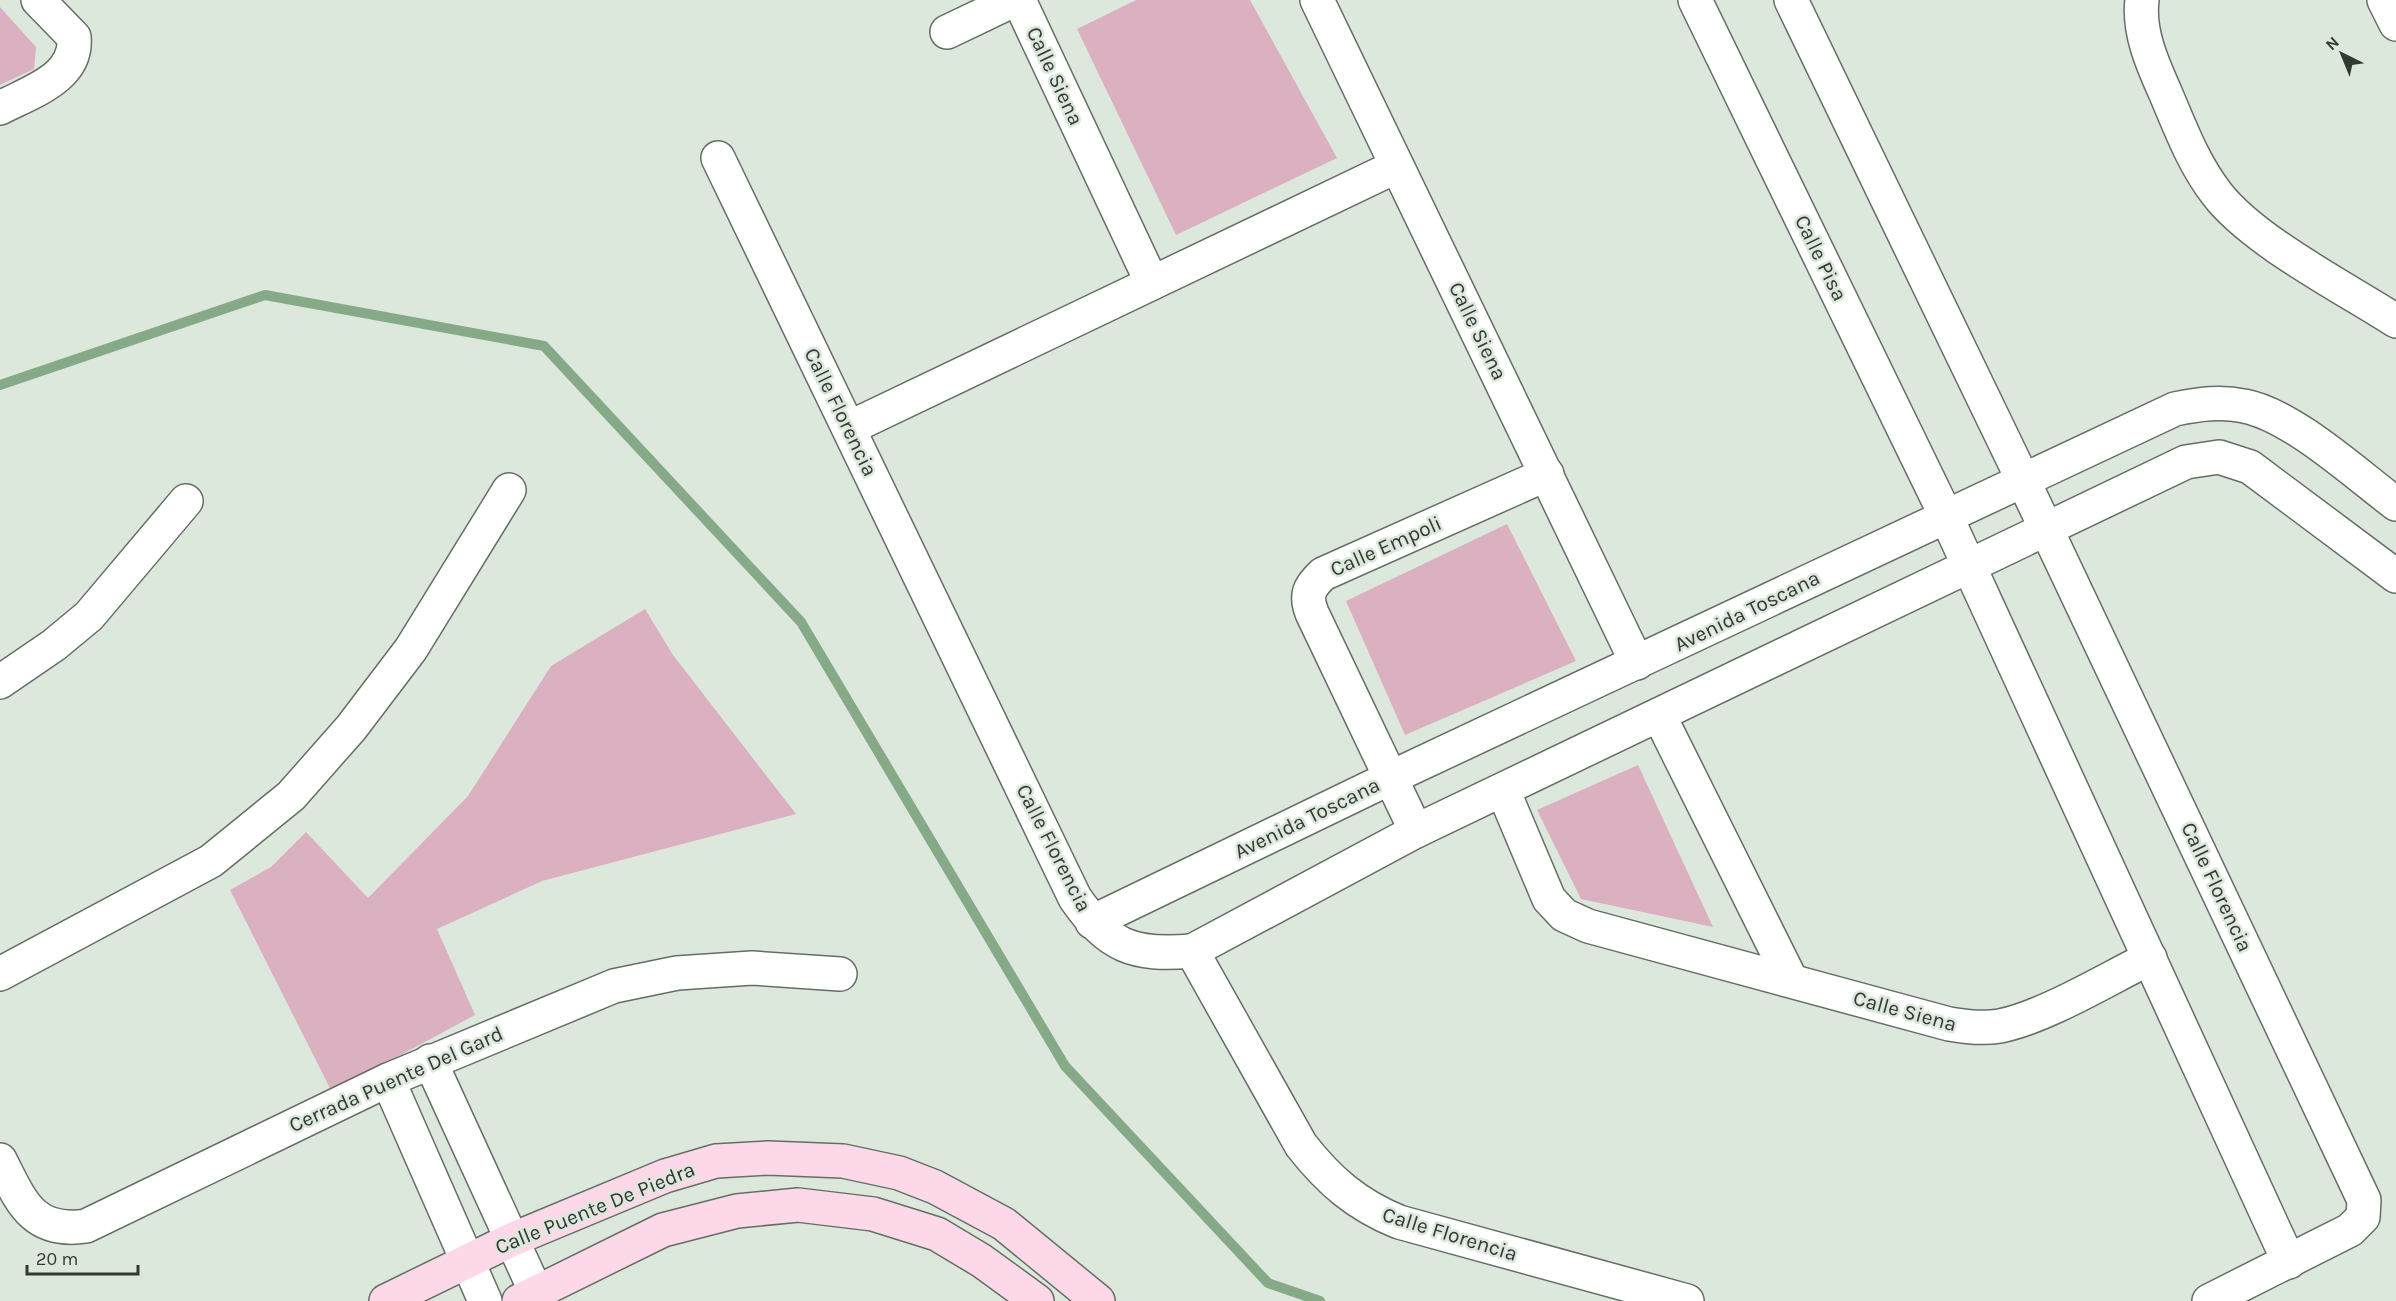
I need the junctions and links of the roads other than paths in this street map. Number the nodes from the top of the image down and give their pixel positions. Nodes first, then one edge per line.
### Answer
1 (38, 0) edge
2 (1014, 0) edge
3 (1019, 0) edge
4 (1317, 0) edge
5 (1695, 0) edge
6 (1791, 0) edge
7 (2142, 0) edge
8 (2384, 0) edge
9 (2396, 24) edge
10 (947, 32) dead end
11 (0, 108) edge
12 (718, 158) dead end
13 (1397, 166) junction
14 (1152, 283) junction
15 (2396, 321) edge
16 (849, 428) junction
17 (1547, 474) junction
18 (2023, 480) junction
19 (509, 490) dead end
20 (186, 501) dead end
21 (2396, 504) edge
22 (1946, 516) junction
23 (2046, 528) junction
24 (1969, 565) junction
25 (2396, 576) edge
26 (1637, 663) junction
27 (0, 682) edge
28 (1659, 715) junction
29 (1392, 777) junction
30 (1503, 790) junction
31 (1416, 831) junction
32 (1092, 922) junction
33 (1192, 951) junction
34 (2150, 958) junction
35 (0, 974) edge
36 (840, 974) dead end
37 (1791, 980) junction
38 (430, 1061) junction
39 (388, 1080) junction
40 (0, 1160) edge
41 (511, 1240) junction
42 (468, 1261) junction
43 (2289, 1262) junction
44 (532, 1299) edge
45 (386, 1301) edge
46 (485, 1301) edge
47 (1037, 1301) edge
48 (1098, 1301) edge
49 (1687, 1301) edge
50 (2209, 1301) edge

1 - 11 street
2 - 10 street
3 - 14 street, Calle Siena
4 - 13 street, Calle Siena
5 - 22 street, Calle Pisa
6 - 18 street
7 - 15 street
8 - 9 street
12 - 16 street, Calle Florencia
13 - 14 street
13 - 17 street, Calle Siena
14 - 16 street
16 - 32 street, Calle Florencia
17 - 26 street, Calle Siena
17 - 29 street, Calle Empoli
18 - 21 street, Avenida Toscana
18 - 22 street, Avenida Toscana
18 - 23 street, Calle Florencia
19 - 35 street
20 - 27 street
22 - 24 street
22 - 26 street, Avenida Toscana
23 - 24 street
23 - 25 street
23 - 43 street, Calle Florencia
24 - 28 street
24 - 34 street
26 - 29 street, Avenida Toscana
28 - 30 street
28 - 37 street
29 - 31 street, Calle Empoli
29 - 32 street, Avenida Toscana
30 - 31 street
30 - 37 street, Calle Siena
31 - 33 street
32 - 33 street, Calle Florencia
33 - 49 street, Calle Florencia
34 - 37 street, Calle Siena
34 - 43 street
36 - 38 street, Cerrada Puente Del Gard
38 - 39 street, Cerrada Puente Del Gard
38 - 41 street
39 - 40 street, Cerrada Puente Del Gard
39 - 42 street
41 - 42 street, Calle Puente De Piedra
41 - 44 street
41 - 48 street, Calle Puente De Piedra
42 - 45 street, Calle Puente De Piedra
42 - 46 street
43 - 50 street, Calle Florencia
44 - 47 street

